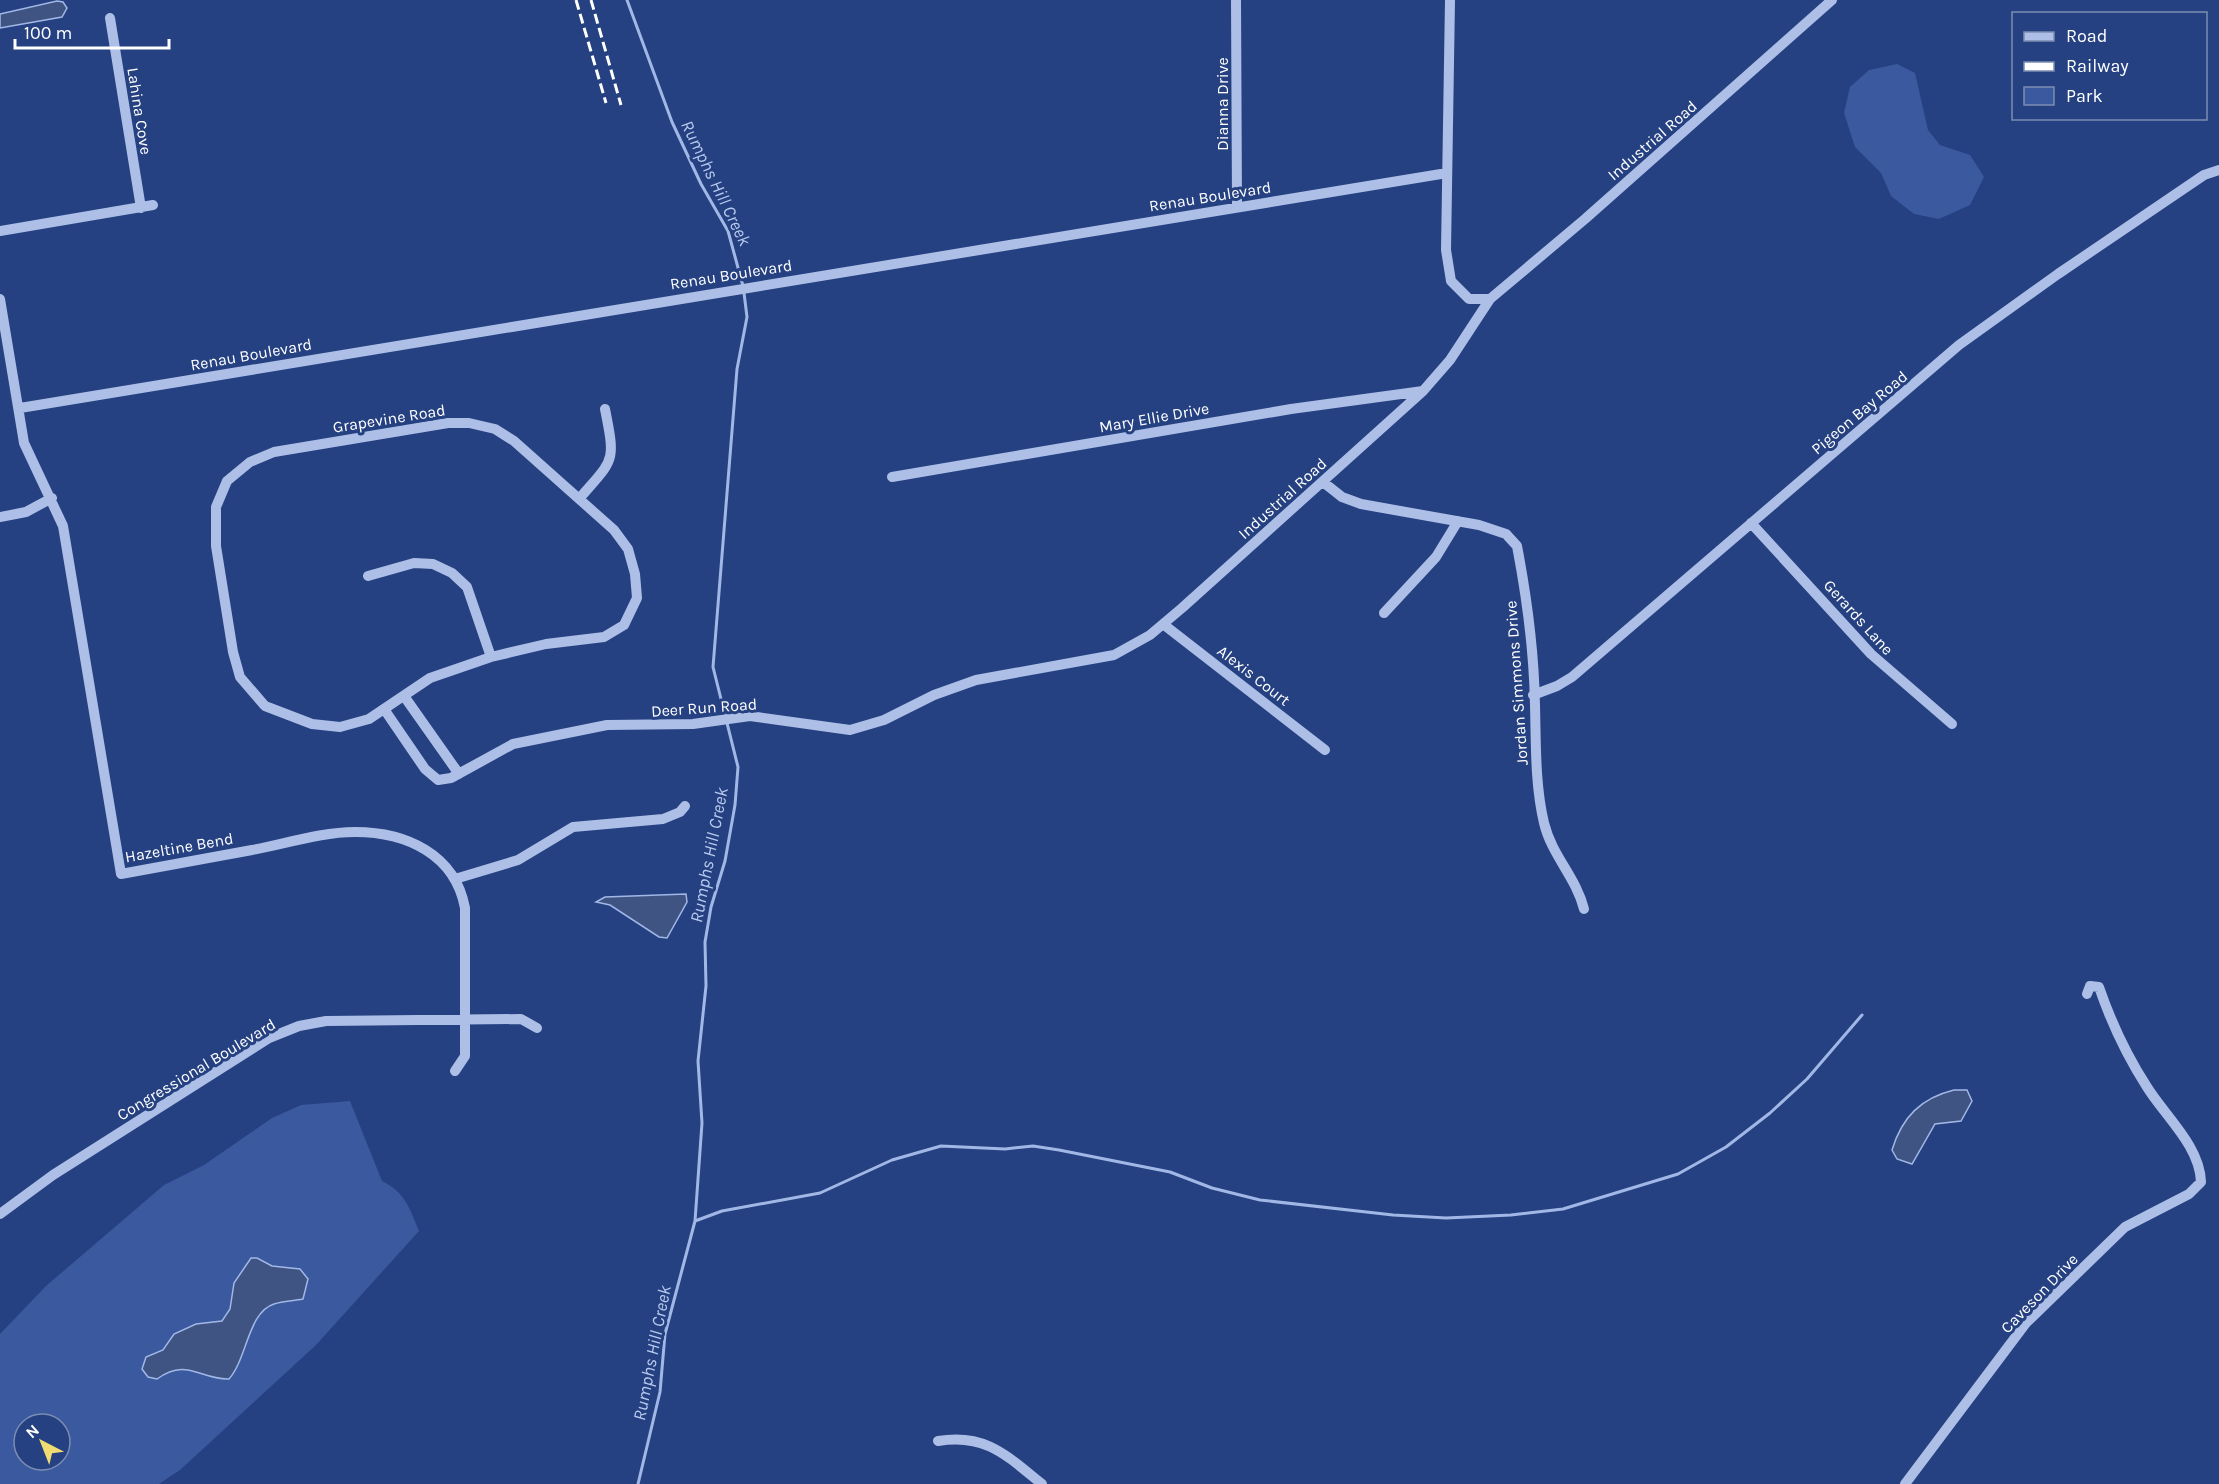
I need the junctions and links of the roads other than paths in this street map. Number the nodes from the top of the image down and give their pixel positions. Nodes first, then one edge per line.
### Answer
1 (1236, 0) edge
2 (1449, 0) edge
3 (1832, 0) edge
4 (110, 18) dead end
5 (2219, 170) edge
6 (1447, 173) junction
7 (153, 205) dead end
8 (1237, 207) junction
9 (141, 208) junction
10 (0, 231) edge
11 (0, 299) edge
12 (1490, 299) junction
13 (3, 339) edge
14 (1423, 391) junction
15 (20, 408) junction
16 (605, 409) dead end
17 (892, 477) dead end
18 (1323, 482) junction
19 (52, 498) junction
20 (579, 499) junction
21 (0, 517) edge
22 (1458, 522) junction
23 (1751, 522) junction
24 (368, 576) dead end
25 (1384, 613) dead end
26 (1163, 624) junction
27 (491, 657) junction
28 (1055, 667) joint
29 (1533, 694) junction
30 (404, 696) junction
31 (384, 709) junction
32 (1952, 724) dead end
33 (1325, 750) dead end
34 (459, 774) junction
35 (685, 806) dead end
36 (455, 879) junction
37 (1584, 909) dead end
38 (2087, 994) dead end
39 (466, 1018) junction
40 (537, 1028) dead end
41 (454, 1071) dead end
42 (0, 1214) edge
43 (938, 1441) dead end
44 (1042, 1484) edge
45 (1905, 1484) edge

1 - 8 street, Dianna Drive
2 - 6 street
3 - 12 street, Industrial Road
4 - 9 street, Lahina Cove
5 - 23 street, Pigeon Bay Road
6 - 8 street, Renau Boulevard
6 - 12 street
7 - 9 street
8 - 15 street, Renau Boulevard
9 - 10 street
11 - 13 street, Hazeltine Bend
12 - 14 street, Industrial Road
13 - 15 street, Hazeltine Bend
14 - 17 street, Mary Ellie Drive
14 - 18 street, Industrial Road
15 - 19 street, Hazeltine Bend
16 - 20 street
18 - 22 street, Jordan Simmons Drive
18 - 26 street, Industrial Road
19 - 21 street
19 - 36 street, Hazeltine Bend
20 - 27 street, Grapevine Road
20 - 31 street, Grapevine Road
22 - 25 street
22 - 29 street, Jordan Simmons Drive
23 - 29 street, Pigeon Bay Road
23 - 32 street, Gerards Lane
24 - 27 street
26 - 28 street, Industrial Road
26 - 33 street, Alexis Court
27 - 30 street, Grapevine Road
28 - 34 street, Deer Run Road
29 - 37 street, Jordan Simmons Drive
30 - 31 street, Grapevine Road
30 - 34 street
31 - 34 street
35 - 36 street
36 - 39 street, Hazeltine Bend
38 - 45 street, Caveson Drive
39 - 40 street, Congressional Boulevard
39 - 41 street, Hazeltine Bend
39 - 42 street, Congressional Boulevard
43 - 44 street

